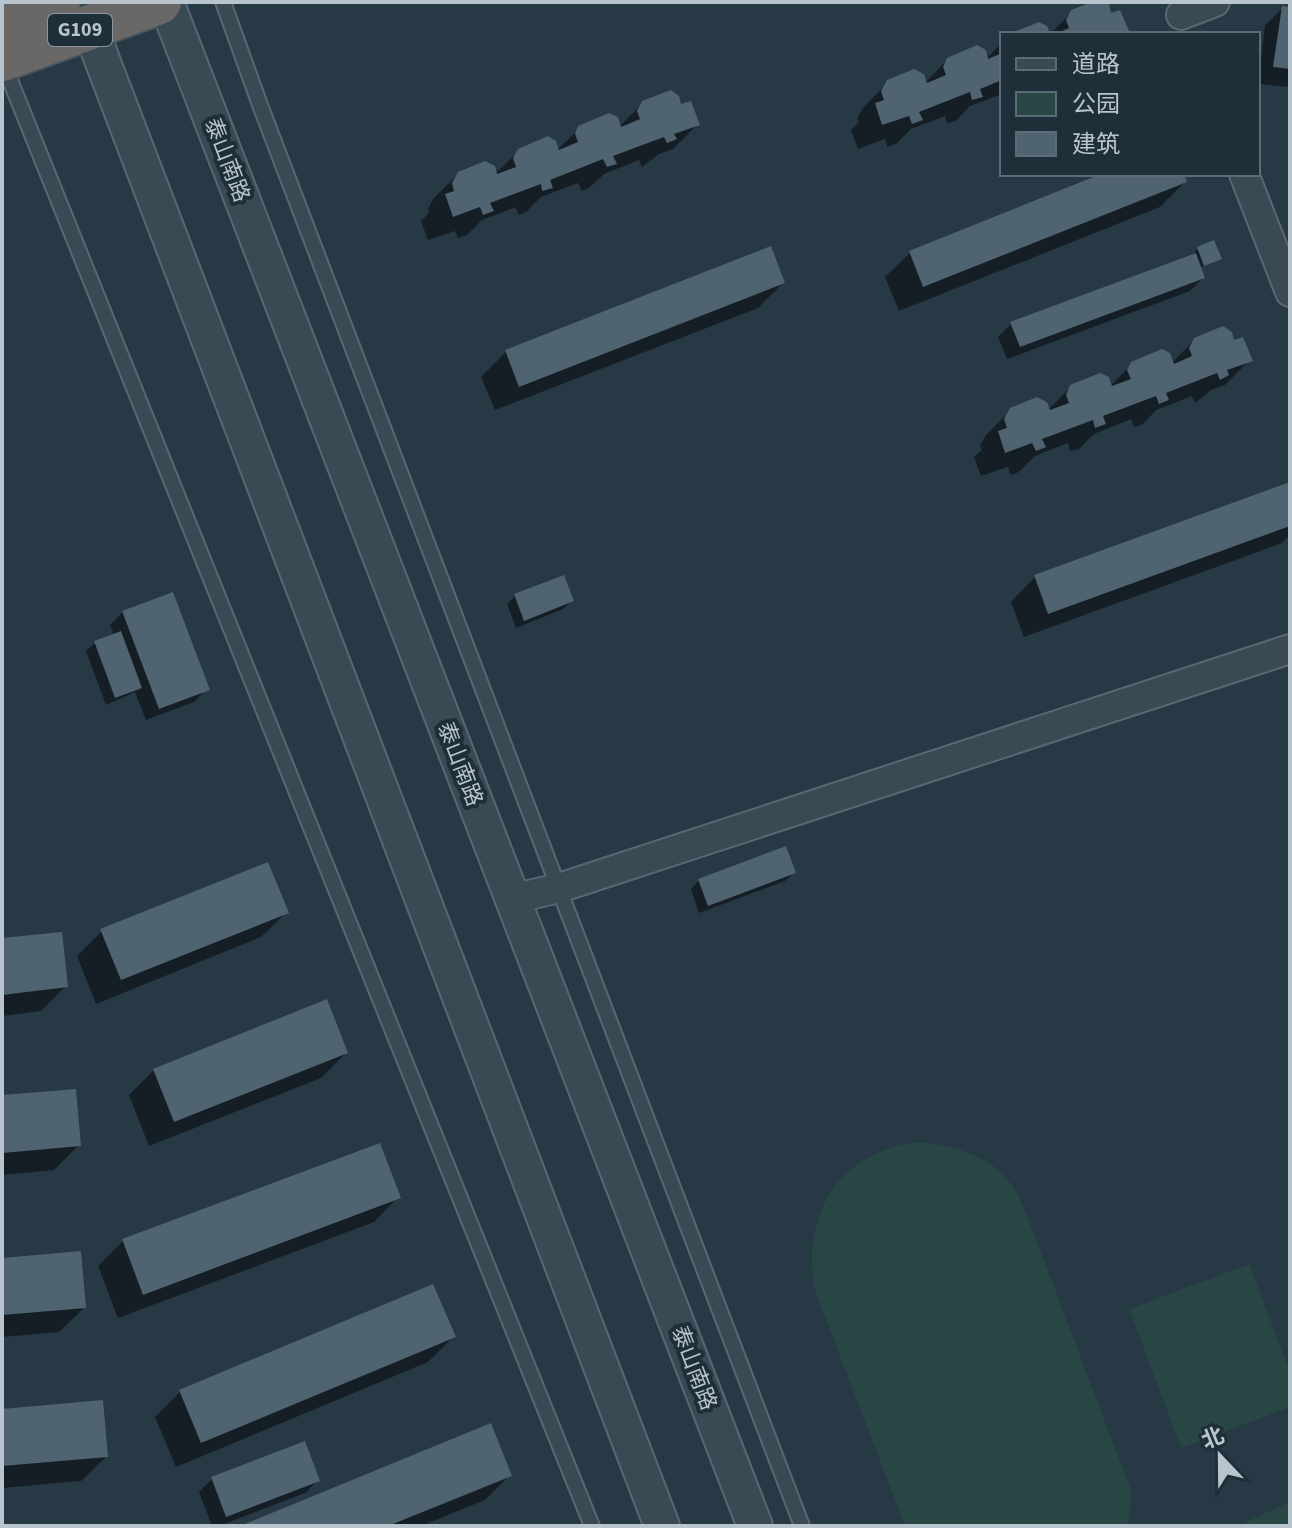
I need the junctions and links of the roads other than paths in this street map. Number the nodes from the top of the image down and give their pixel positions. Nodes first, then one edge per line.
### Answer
1 (159, 2) edge
2 (166, 2) edge
3 (223, 2) edge
4 (1215, 2) edge
5 (76, 10) edge
6 (1182, 17) edge
7 (2, 24) edge
8 (2, 60) edge
9 (1245, 176) edge
10 (1290, 292) edge
11 (1290, 649) edge
12 (559, 888) junction
13 (512, 899) junction
14 (592, 1526) edge
15 (662, 1526) edge
16 (755, 1526) edge
17 (802, 1526) edge

1 - 5 highway, G109
2 - 13 street, 泰山南路
3 - 12 lane
4 - 6 street
5 - 7 highway, G109
5 - 8 highway, G109
5 - 15 street
8 - 14 lane
9 - 10 street
11 - 12 street
12 - 13 street
12 - 17 lane
13 - 16 street, 泰山南路

